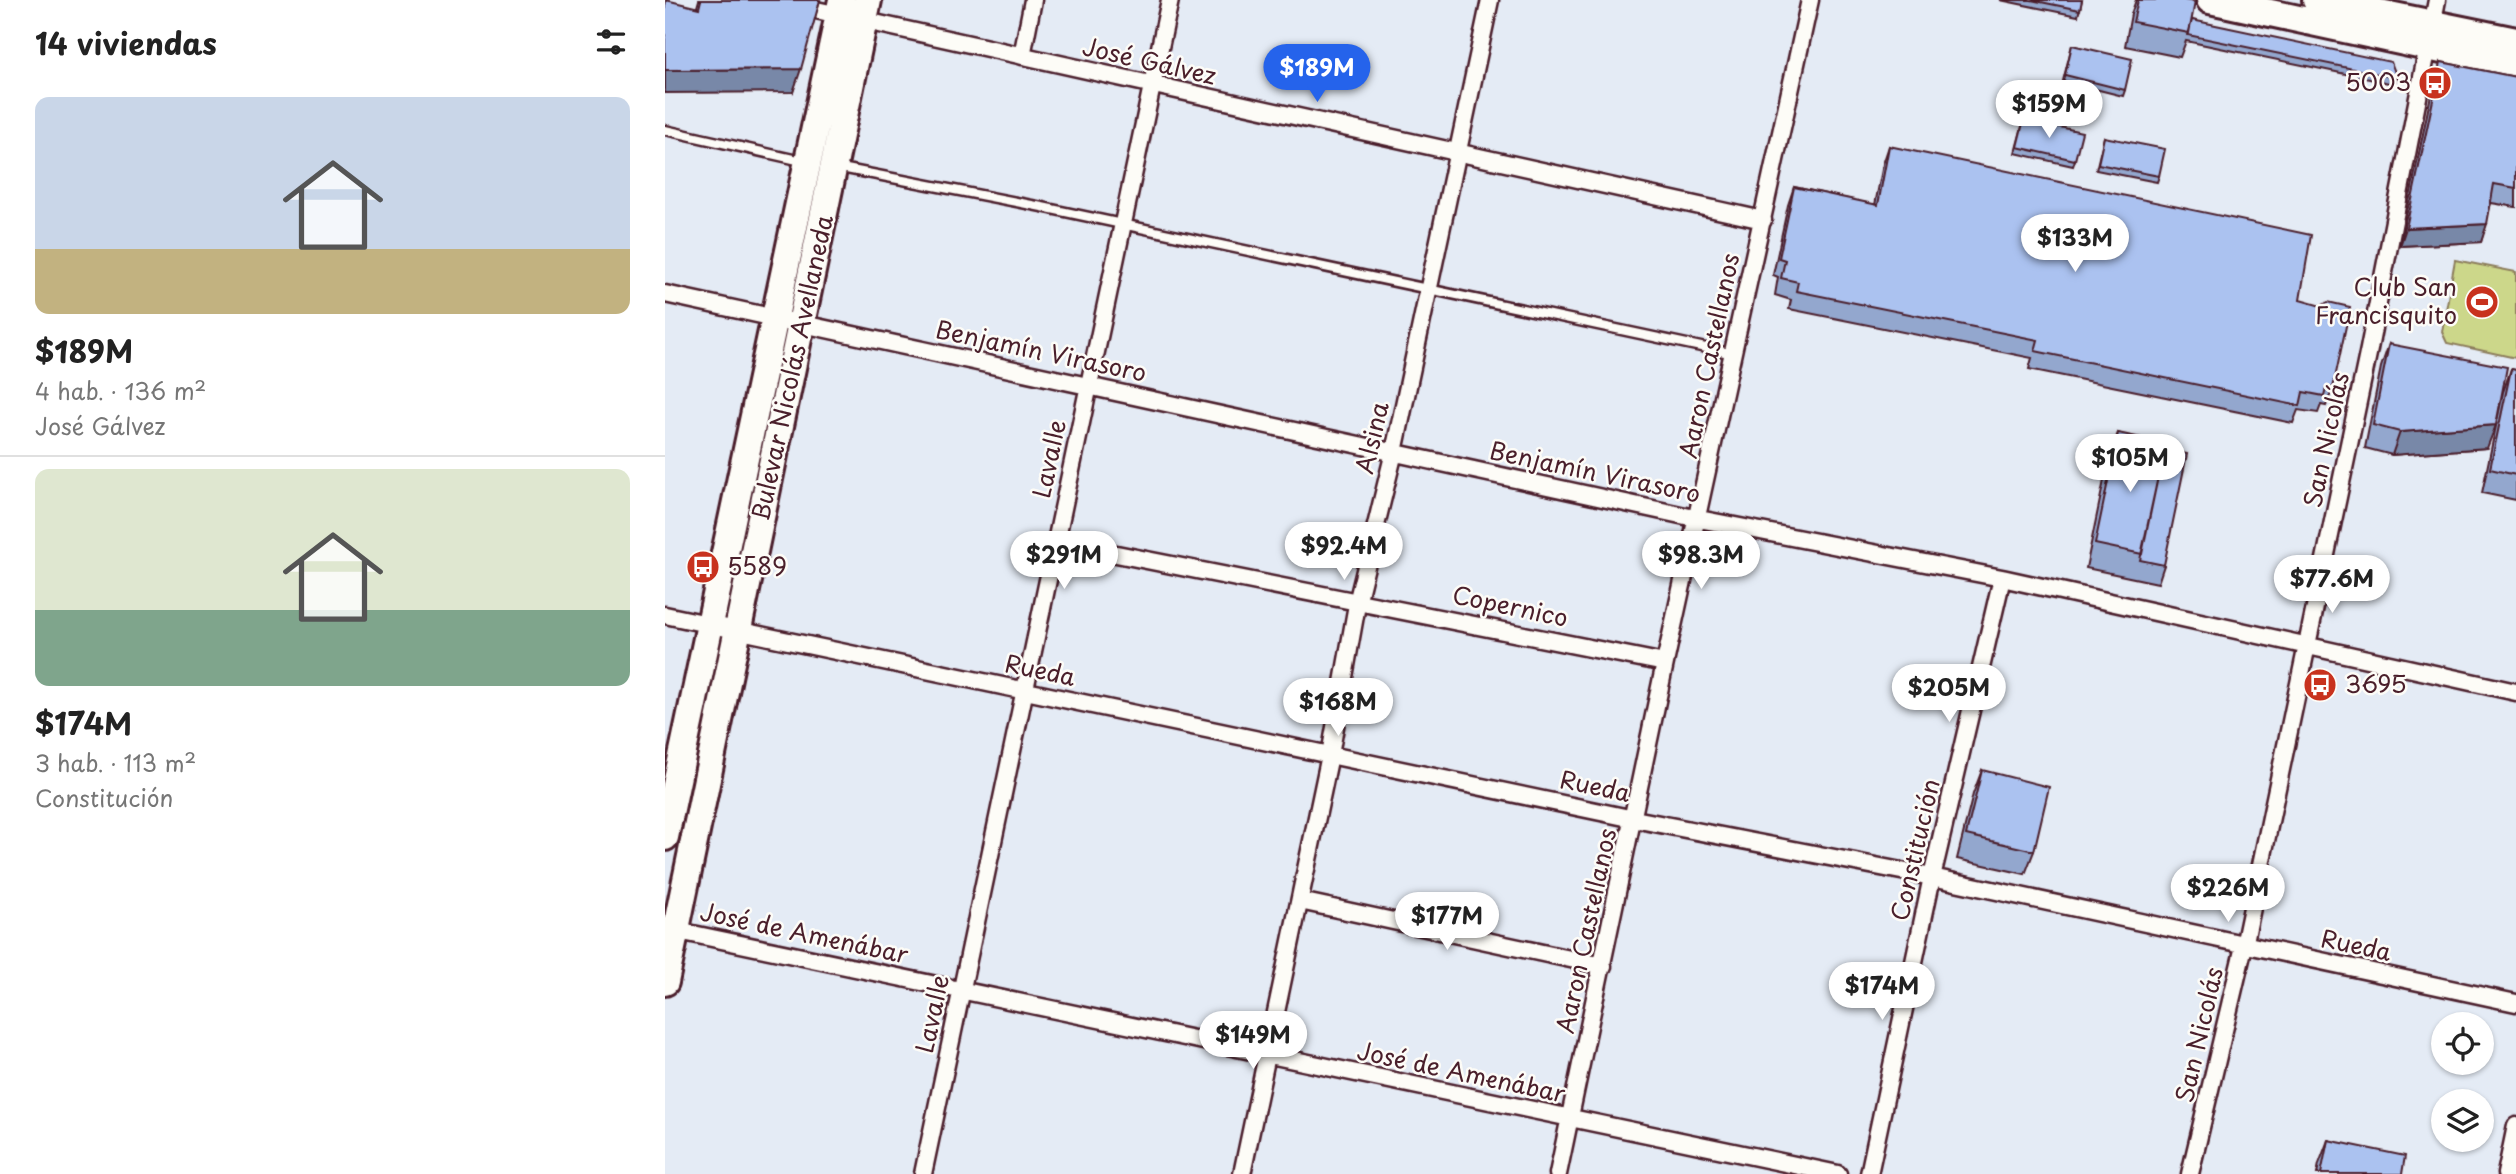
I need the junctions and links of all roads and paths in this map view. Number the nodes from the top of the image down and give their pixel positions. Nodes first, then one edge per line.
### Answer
1 (771, 0) edge
2 (1033, 0) edge
3 (1171, 0) edge
4 (1490, 0) edge
5 (1810, 0) edge
6 (2210, 0) edge
7 (2316, 0) edge
8 (853, 9) edge
9 (2432, 24) edge
10 (2516, 41) edge
11 (1022, 56) junction
12 (2516, 66) edge
13 (1152, 86) junction
14 (665, 131) edge
15 (1458, 153) junction
16 (809, 162) junction
17 (835, 167) junction
18 (1763, 220) junction
19 (1123, 225) junction
20 (1429, 290) junction
21 (665, 294) edge
22 (775, 317) junction
23 (801, 323) junction
24 (1734, 354) junction
25 (1089, 386) junction
26 (1394, 452) junction
27 (1699, 519) junction
28 (1056, 542) junction
29 (2002, 578) junction
30 (1358, 599) junction
31 (665, 615) edge
32 (710, 625) junction
33 (738, 631) junction
34 (2307, 647) junction
35 (1665, 663) junction
36 (1025, 691) junction
37 (2516, 692) edge
38 (1330, 755) junction
39 (1634, 819) junction
40 (665, 837) edge
41 (1932, 877) junction
42 (1300, 901) junction
43 (670, 929) edge
44 (2244, 946) junction
45 (1602, 967) junction
46 (665, 982) edge
47 (961, 990) junction
48 (2516, 1003) edge
49 (1267, 1055) junction
50 (1570, 1119) junction
51 (2516, 1126) edge
52 (923, 1174) edge
53 (1242, 1174) edge
54 (1558, 1174) edge
55 (1838, 1174) edge
56 (1869, 1174) edge
57 (2190, 1174) edge
58 (2506, 1174) edge

1 - 8 street, José Gálvez
2 - 11 street
3 - 13 street, Lavalle
4 - 15 street, Alsina
5 - 18 street, Aaron Castellanos
6 - 9 main road
7 - 9 main road
8 - 11 street, José Gálvez
8 - 16 main road, Bulevar Nicolás Avellaneda
8 - 17 main road, Bulevar Nicolás Avellaneda
9 - 10 main road
9 - 12 main road
9 - 34 street, San Nicolás
11 - 13 street, José Gálvez
13 - 15 street, José Gálvez
13 - 19 street, Lavalle
14 - 16 lane
15 - 18 street, José Gálvez
15 - 20 street, Alsina
16 - 17 lane
16 - 22 main road, Bulevar Nicolás Avellaneda
17 - 19 lane
17 - 23 main road, Bulevar Nicolás Avellaneda
18 - 24 street, Aaron Castellanos
19 - 20 lane
19 - 25 street, Lavalle
20 - 24 lane
20 - 26 street, Alsina
21 - 22 street, Benjamín Virasoro
22 - 23 street, Benjamín Virasoro
22 - 32 main road, Bulevar Nicolás Avellaneda
23 - 25 street, Benjamín Virasoro
23 - 33 main road, Bulevar Nicolás Avellaneda
24 - 27 street, Aaron Castellanos
25 - 26 street, Benjamín Virasoro
25 - 28 street, Lavalle
26 - 27 street, Benjamín Virasoro
26 - 30 street, Alsina
27 - 29 street, Benjamín Virasoro
27 - 35 street, Aaron Castellanos
28 - 30 street, Copernico
28 - 36 street, Lavalle
29 - 34 street, Benjamín Virasoro
29 - 41 street, Constitución
30 - 35 street, Copernico
30 - 38 street, Alsina
31 - 32 street, Rueda
32 - 33 street, Rueda
32 - 40 main road, Bulevar Nicolás Avellaneda
33 - 36 street, Rueda
33 - 43 main road, Bulevar Nicolás Avellaneda
34 - 37 street, Benjamín Virasoro
34 - 44 street, San Nicolás
35 - 39 street, Aaron Castellanos
36 - 38 street, Rueda
36 - 47 street, Lavalle
38 - 39 street, Rueda
38 - 42 street, Alsina
39 - 41 street, Rueda
39 - 45 street, Aaron Castellanos
41 - 44 street, Rueda
41 - 56 street, Constitución
42 - 45 street
42 - 49 street, Alsina
43 - 46 main road, Bulevar Nicolás Avellaneda
43 - 47 street, José de Amenábar
44 - 48 street, Rueda
44 - 57 street, San Nicolás
45 - 50 street, Aaron Castellanos
47 - 49 street, José de Amenábar
47 - 52 street, Lavalle
49 - 50 street, José de Amenábar
49 - 53 street, Alsina
50 - 54 street, Aaron Castellanos
50 - 55 street, José de Amenábar
51 - 58 street

